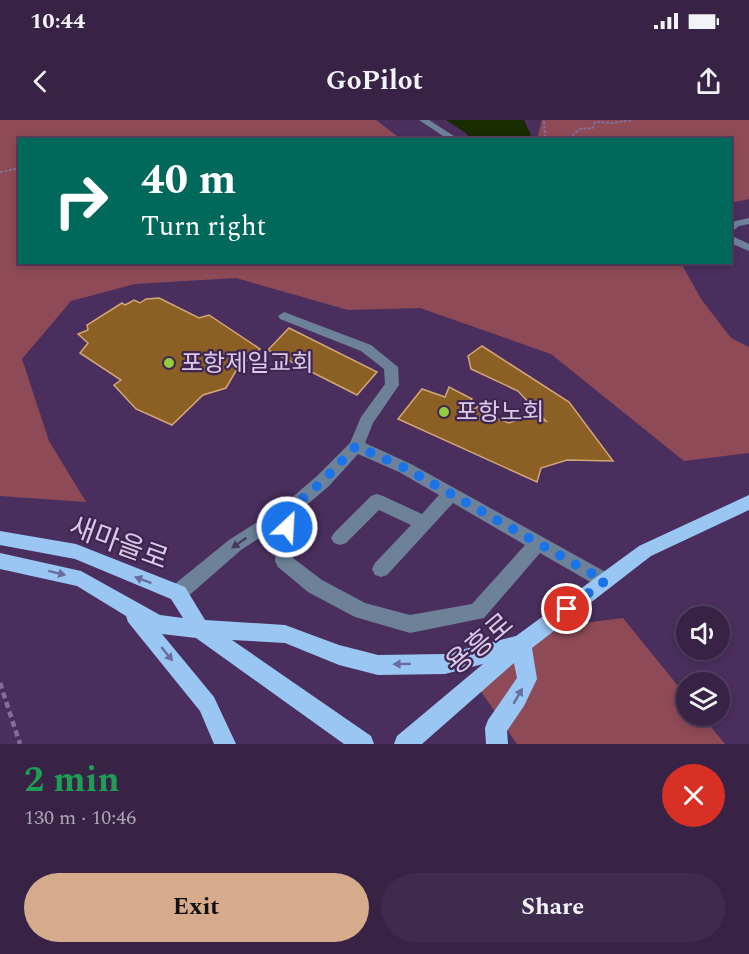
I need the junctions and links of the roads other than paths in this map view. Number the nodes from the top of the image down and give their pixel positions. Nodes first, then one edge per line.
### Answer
1 (423, 120) edge
2 (453, 138) edge
3 (749, 221) edge
4 (732, 228) edge
5 (732, 239) edge
6 (749, 248) edge
7 (284, 316) dead end
8 (356, 446) junction
9 (451, 494) junction
10 (749, 502) edge
11 (288, 511) junction
12 (424, 523) junction
13 (0, 538) edge
14 (340, 538) dead end
15 (538, 543) junction
16 (0, 561) edge
17 (381, 569) dead end
18 (605, 581) junction
19 (178, 593) junction
20 (130, 609) junction
21 (200, 629) junction
22 (521, 644) junction
23 (225, 744) edge
24 (363, 744) edge
25 (405, 744) edge
26 (497, 744) edge

1 - 2 street
3 - 4 street
5 - 6 street
7 - 8 street
8 - 9 street
8 - 11 street
9 - 12 street
9 - 15 street
10 - 18 main road, 용흥로
11 - 15 street
11 -> 19 street
12 - 14 street
12 - 17 street
19 -> 13 main road, 새마을로
15 - 18 street
16 -> 20 main road, 새마을로
18 - 22 main road, 용흥로
19 - 21 main road, 새마을로
20 - 21 main road, 새마을로
20 -> 23 main road
22 -> 21 main road
21 - 24 main road, 새마을로
22 - 25 main road, 용흥로
26 -> 22 main road

